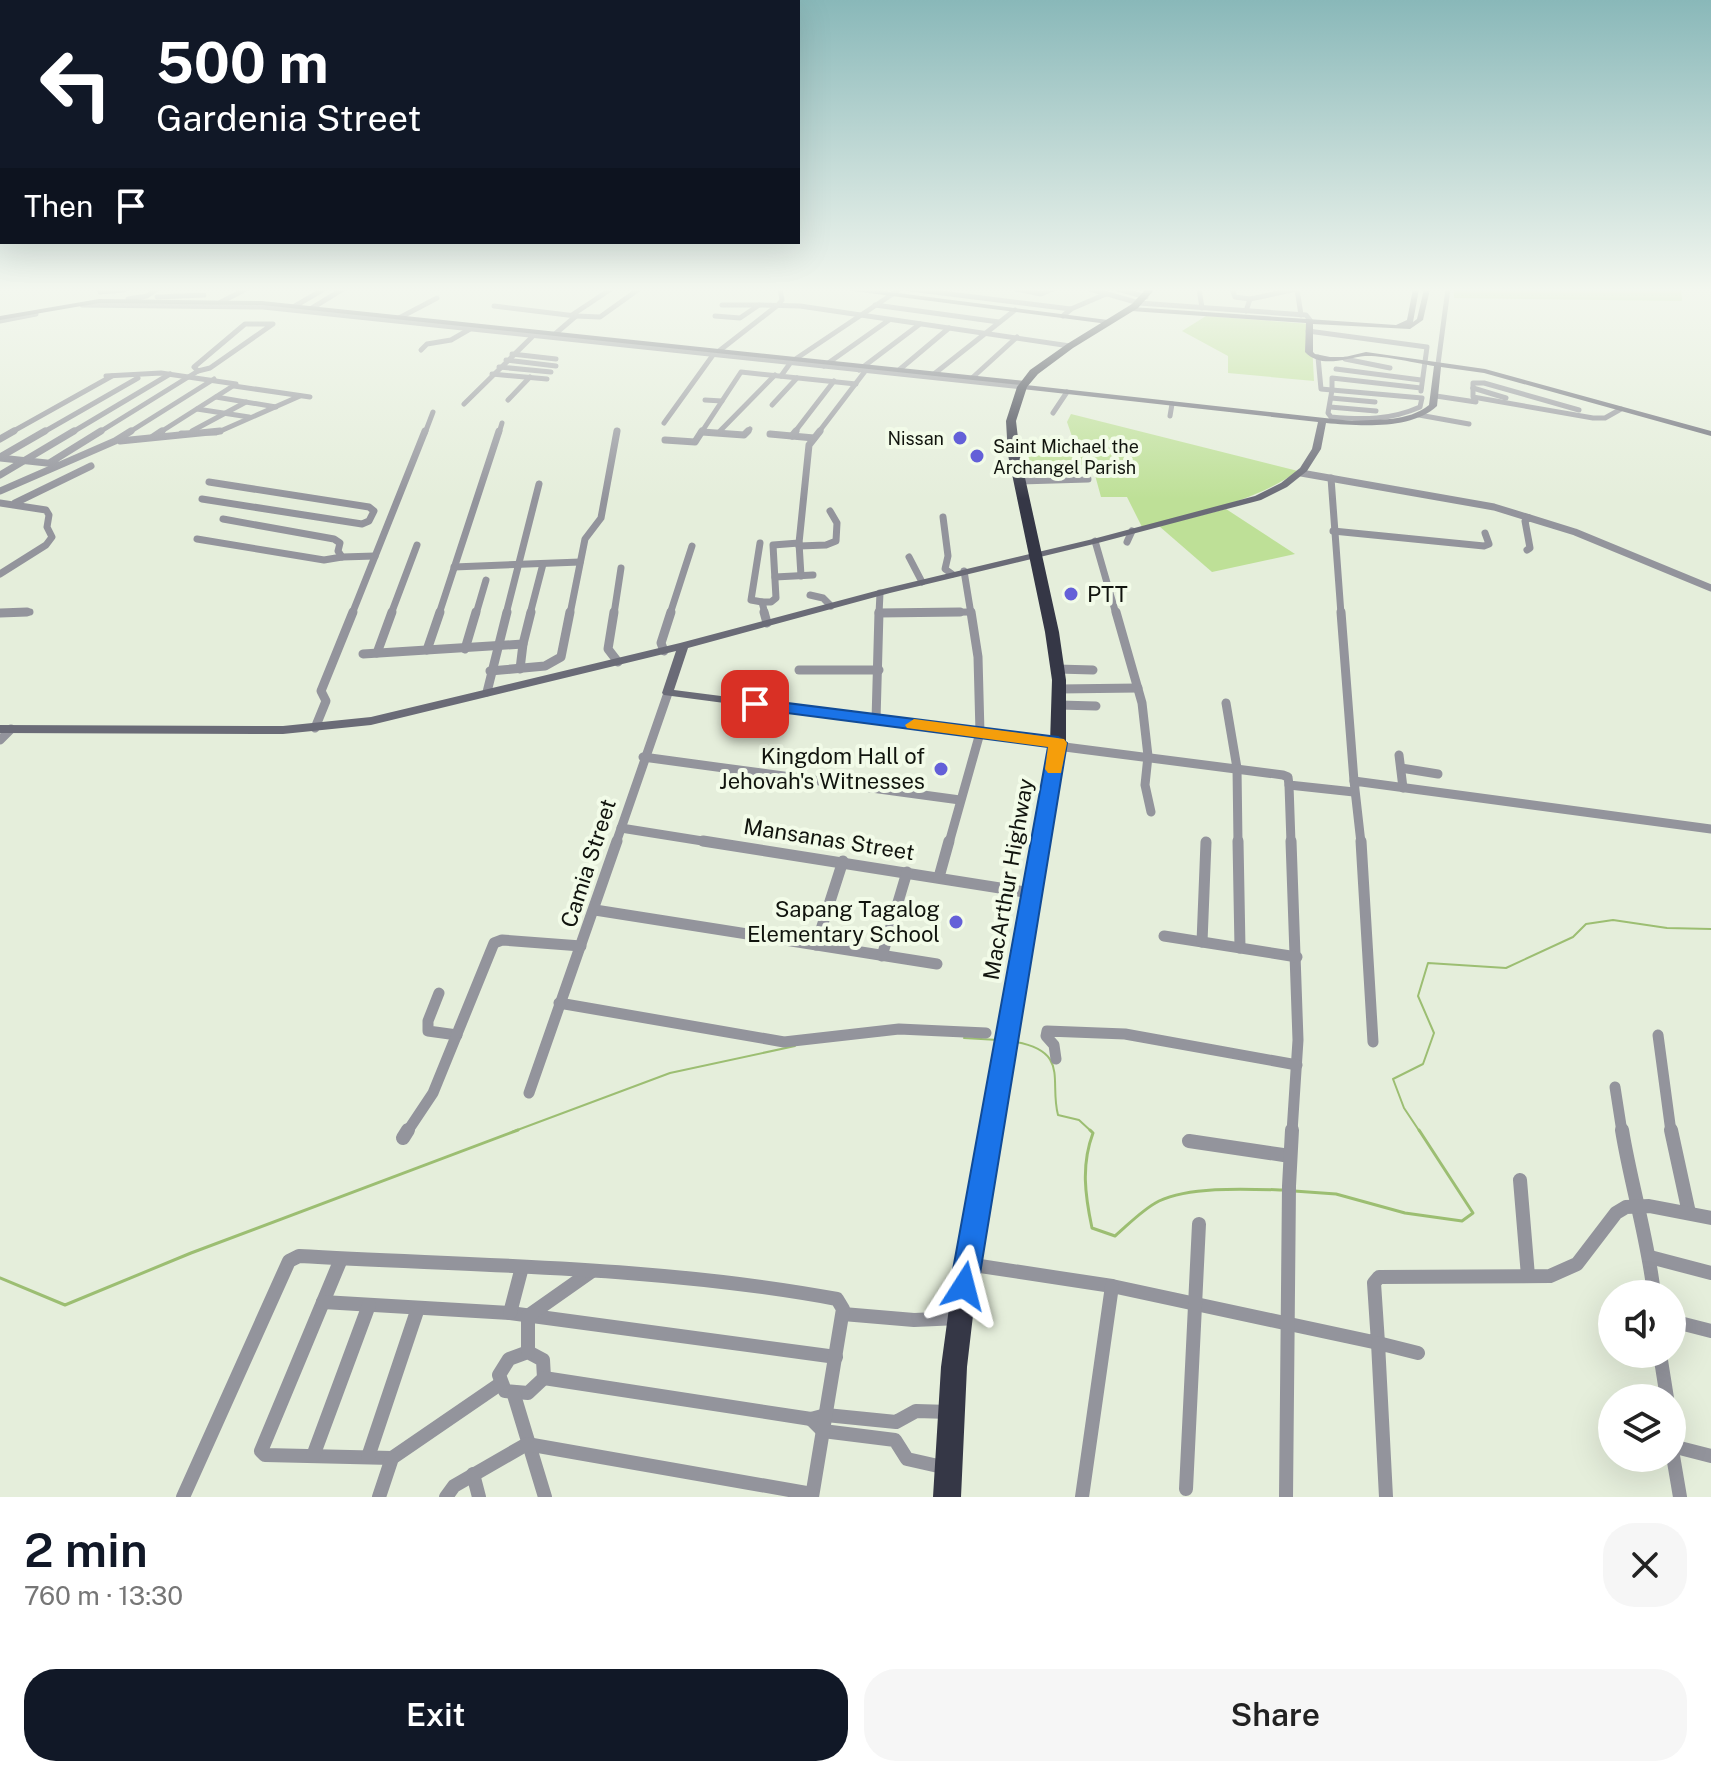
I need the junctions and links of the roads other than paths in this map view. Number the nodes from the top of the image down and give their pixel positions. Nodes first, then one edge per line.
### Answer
1 (204, 359) edge
2 (224, 359) edge
3 (539, 359) edge
4 (712, 359) edge
5 (777, 359) edge
6 (796, 359) edge
7 (832, 359) edge
8 (873, 359) edge
9 (916, 359) edge
10 (952, 359) edge
11 (993, 359) edge
12 (1050, 359) edge
13 (1318, 359) edge
14 (1325, 359) edge
15 (1348, 359) edge
16 (1399, 359) edge
17 (1428, 359) edge
18 (1439, 359) edge
19 (506, 360) joint
20 (793, 361) junction
21 (1338, 362) junction
22 (1428, 363) junction
23 (825, 364) junction
24 (1438, 364) junction
25 (499, 367) junction
26 (861, 368) junction
27 (1390, 368) dead end
28 (1485, 371) junction
29 (902, 372) junction
30 (195, 373) junction
31 (170, 374) junction
32 (492, 374) junction
33 (934, 374) junction
34 (778, 375) junction
35 (141, 376) junction
36 (530, 377) junction
37 (797, 378) junction
38 (972, 378) junction
39 (1332, 378) junction
40 (214, 379) junction
41 (820, 380) junction
42 (834, 381) junction
43 (1484, 383) junction
44 (856, 384) junction
45 (1421, 384) junction
46 (1023, 385) junction
47 (234, 386) junction
48 (1473, 388) junction
49 (1332, 390) junction
50 (812, 391) dead end
51 (1067, 392) junction
52 (300, 396) junction
53 (1436, 396) junction
54 (216, 397) junction
55 (310, 397) dead end
56 (1331, 398) junction
57 (1375, 398) junction
58 (1422, 398) junction
59 (1485, 399) junction
60 (508, 400) dead end
61 (705, 400) dead end
62 (722, 401) junction
63 (246, 402) junction
64 (464, 404) dead end
65 (1172, 404) junction
66 (772, 405) dead end
67 (276, 407) junction
68 (1330, 407) junction
69 (197, 409) junction
70 (1621, 409) junction
71 (1376, 411) junction
72 (1556, 411) junction
73 (433, 412) dead end
74 (1053, 413) dead end
75 (225, 414) junction
76 (1419, 415) junction
77 (1170, 416) dead end
78 (250, 418) junction
79 (1605, 418) junction
80 (1377, 420) junction
81 (1322, 421) junction
82 (502, 423) dead end
83 (664, 423) dead end
84 (1469, 424) dead end
85 (750, 429) dead end
86 (617, 431) dead end
87 (189, 432) junction
88 (702, 432) junction
89 (719, 432) junction
90 (1711, 433) edge
91 (770, 434) dead end
92 (792, 436) junction
93 (153, 437) junction
94 (814, 438) junction
95 (0, 439) edge
96 (665, 440) dead end
97 (115, 441) junction
98 (0, 458) edge
99 (26, 460) junction
100 (54, 463) junction
101 (91, 466) dead end
102 (37, 473) junction
103 (1301, 473) junction
104 (0, 475) edge
105 (1331, 478) junction
106 (65, 479) junction
107 (1088, 479) dead end
108 (1020, 481) junction
109 (209, 482) dead end
110 (539, 484) dead end
111 (0, 491) edge
112 (202, 499) dead end
113 (0, 503) edge
114 (12, 504) junction
115 (830, 511) dead end
116 (943, 517) dead end
117 (370, 518) junction
118 (391, 518) junction
119 (1529, 518) junction
120 (223, 519) dead end
121 (1132, 531) junction
122 (1333, 531) junction
123 (1485, 533) dead end
124 (197, 539) dead end
125 (1095, 541) junction
126 (1127, 542) dead end
127 (760, 543) dead end
128 (799, 544) junction
129 (417, 545) dead end
130 (692, 546) dead end
131 (1527, 550) dead end
132 (375, 556) junction
133 (1034, 556) junction
134 (342, 557) junction
135 (909, 557) dead end
136 (580, 562) junction
137 (543, 564) junction
138 (517, 565) junction
139 (454, 567) junction
140 (621, 568) dead end
141 (964, 571) junction
142 (0, 574) edge
143 (952, 574) junction
144 (813, 575) dead end
145 (801, 576) junction
146 (775, 577) junction
147 (486, 580) dead end
148 (922, 582) junction
149 (1711, 588) edge
150 (880, 593) junction
151 (810, 595) dead end
152 (762, 602) junction
153 (831, 606) junction
154 (30, 612) dead end
155 (971, 612) junction
156 (0, 613) edge
157 (879, 613) junction
158 (766, 622) junction
159 (523, 644) junction
160 (683, 646) junction
161 (496, 648) junction
162 (662, 648) junction
163 (465, 649) junction
164 (427, 650) junction
165 (377, 653) junction
166 (363, 654) dead end
167 (615, 659) junction
168 (520, 669) junction
169 (1057, 669) junction
170 (799, 670) dead end
171 (879, 670) junction
172 (1083, 670) junction
173 (1093, 670) dead end
174 (490, 671) junction
175 (1086, 688) junction
176 (1138, 688) junction
177 (487, 692) junction
178 (668, 693) junction
179 (1059, 697) junction
180 (1226, 703) dead end
181 (1096, 706) dead end
182 (876, 720) junction
183 (315, 728) junction
184 (3, 729) edge
185 (980, 733) junction
186 (0, 740) edge
187 (1057, 744) junction
188 (1399, 755) dead end
189 (1148, 756) junction
190 (643, 757) junction
191 (1237, 768) junction
192 (1401, 768) junction
193 (1438, 774) dead end
194 (1289, 785) junction
195 (1354, 787) junction
196 (1403, 788) junction
197 (960, 800) junction
198 (1151, 812) dead end
199 (621, 828) junction
200 (1711, 829) edge
201 (1206, 842) dead end
202 (843, 861) junction
203 (907, 872) junction
204 (939, 877) junction
205 (1031, 893) junction
206 (595, 910) junction
207 (1164, 936) dead end
208 (1202, 942) junction
209 (816, 945) junction
210 (581, 946) junction
211 (1240, 948) junction
212 (882, 956) junction
213 (1297, 957) junction
214 (937, 964) dead end
215 (439, 993) dead end
216 (559, 1003) junction
217 (457, 1035) junction
218 (1658, 1035) dead end
219 (999, 1039) junction
220 (1373, 1042) dead end
221 (1056, 1059) dead end
222 (1297, 1065) junction
223 (1615, 1087) dead end
224 (529, 1093) dead end
225 (403, 1138) dead end
226 (1189, 1141) dead end
227 (1290, 1156) junction
228 (1520, 1180) dead end
229 (1636, 1204) junction
230 (1689, 1213) junction
231 (1711, 1218) edge
232 (1199, 1224) dead end
233 (1650, 1257) junction
234 (341, 1259) junction
235 (967, 1264) junction
236 (522, 1267) junction
237 (592, 1271) junction
238 (1711, 1273) edge
239 (1528, 1276) junction
240 (1652, 1280) edge
241 (1112, 1286) junction
242 (323, 1302) junction
243 (369, 1305) junction
244 (1196, 1305) junction
245 (418, 1308) junction
246 (510, 1313) junction
247 (843, 1314) junction
248 (528, 1316) junction
249 (959, 1318) junction
250 (1288, 1325) junction
251 (1686, 1325) edge
252 (1711, 1331) edge
253 (1378, 1343) junction
254 (528, 1352) junction
255 (1418, 1353) dead end
256 (836, 1357) junction
257 (544, 1378) junction
258 (500, 1384) junction
259 (514, 1395) junction
260 (951, 1412) junction
261 (820, 1422) junction
262 (896, 1422) junction
263 (895, 1440) junction
264 (527, 1444) junction
265 (1686, 1451) edge
266 (313, 1456) junction
267 (1711, 1456) edge
268 (368, 1457) junction
269 (392, 1458) junction
270 (948, 1468) junction
271 (1676, 1472) edge
272 (473, 1474) junction
273 (1186, 1489) dead end
274 (812, 1495) edge
275 (183, 1497) edge
276 (379, 1497) edge
277 (446, 1497) edge
278 (479, 1497) edge
279 (545, 1497) edge
280 (947, 1497) edge
281 (1082, 1497) edge
282 (1286, 1497) edge
283 (1386, 1497) edge
284 (1680, 1497) edge

1 - 30 street
2 - 30 street
3 - 19 street
4 - 83 street
5 - 20 street
6 - 20 street
7 - 23 street
8 - 26 street
9 - 29 street
10 - 33 street
11 - 38 street
12 - 46 highway
13 - 49 street
14 - 21 street
15 - 21 street
16 - 22 street
17 - 22 street
18 - 24 street
19 - 25 street
20 - 23 street
20 - 34 street
21 - 27 street
21 - 39 street
21 - 45 street
22 - 24 street
22 - 45 street
23 - 26 street
24 - 28 street
24 - 53 street
25 - 32 street
25 - 36 street
26 - 29 street
26 - 44 street
28 - 43 street
28 - 70 street
29 - 33 street
29 - 46 street
30 - 31 street
30 - 40 street
30 - 100 street
31 - 35 street
31 - 99 street
32 - 36 street
32 - 64 street
33 - 38 street
34 - 37 street
34 - 62 street
34 - 89 street
35 - 95 street
35 - 98 street
36 - 60 street
37 - 41 street
37 - 66 street
38 - 46 street
39 - 45 street
39 - 49 street
40 - 47 street
40 - 97 street
41 - 42 street
41 - 50 street
42 - 44 street
42 - 92 street
43 - 48 street
43 - 79 street
44 - 94 street
45 - 58 street
46 - 51 street
46 - 108 highway, MacArthur Highway
47 - 52 street
47 - 54 street
48 - 59 street
48 - 72 street
49 - 56 street
49 - 57 street
51 - 65 street
51 - 74 street
52 - 55 street
52 - 67 street
53 - 59 street
53 - 76 street
54 - 63 street
54 - 69 street
56 - 57 street
56 - 68 street
57 - 58 street
57 - 71 street
58 - 80 street
59 - 72 street
61 - 62 street
62 - 88 street
63 - 67 street
63 - 75 street
65 - 77 street
65 - 81 street
67 - 78 street
68 - 71 street
68 - 80 street
69 - 75 street
69 - 93 street
70 - 79 street
70 - 90 street
71 - 80 street
72 - 79 street
73 - 118 street
75 - 78 street
75 - 87 street
76 - 81 street
76 - 84 street
78 - 87 street
81 - 103 street
82 - 139 street
85 - 89 street
86 - 136 street
87 - 93 street
88 - 89 street
88 - 96 street
91 - 92 street
92 - 94 street
93 - 97 street
94 - 128 street
97 - 100 street
98 - 99 street
99 - 100 street
99 - 104 street
100 - 102 street
101 - 106 street
102 - 106 street
102 - 111 street
103 - 105 street
103 - 121 street
105 - 119 street
105 - 122 street
106 - 114 street
107 - 108 street
108 - 133 highway, MacArthur Highway
109 - 117 street
110 - 138 street
112 - 117 street
113 - 114 street
114 - 142 street
115 - 128 street
116 - 143 street
117 - 118 street
118 - 132 street
119 - 131 street
119 - 149 street
120 - 134 street
121 - 125 street
121 - 126 street
122 - 123 street
122 - 195 street
124 - 134 street
125 - 133 street
125 - 176 street
127 - 152 street
128 - 145 street
128 - 146 street
129 - 165 street
130 - 162 street
132 - 134 street
132 - 183 street
133 - 141 street
133 - 169 highway, MacArthur Highway
135 - 148 street
136 - 137 street
136 - 168 street
137 - 138 street
137 - 159 street
138 - 139 street
138 - 161 street
139 - 164 street
140 - 167 street
141 - 143 street
141 - 155 street
143 - 148 street
144 - 145 street
145 - 146 street
146 - 152 street
147 - 163 street
148 - 150 street
150 - 153 street
150 - 157 street
151 - 153 street
152 - 158 street
153 - 158 street
154 - 156 street
155 - 157 street
155 - 185 street
157 - 171 street
158 - 160 street
159 - 161 street
159 - 168 street
160 - 162 street
160 - 178 street, Camia Street
161 - 163 street
161 - 174 street
162 - 167 street
163 - 164 street
164 - 165 street
165 - 166 street
167 - 177 street
168 - 174 street
169 - 172 street
169 - 179 highway, MacArthur Highway
170 - 171 street
171 - 182 street
172 - 173 street
172 - 175 street
174 - 177 street
175 - 176 street
175 - 179 street
176 - 189 street
177 - 183 street
178 - 182 street
178 - 190 street, Camia Street
179 - 181 street
179 - 187 highway, MacArthur Highway
180 - 191 street
182 - 185 street
183 - 184 street
184 - 186 street
185 - 187 street
185 - 197 street
187 - 189 street
187 - 205 highway, MacArthur Highway
188 - 192 street
189 - 191 street
189 - 198 street
190 - 197 street
190 - 199 street, Camia Street
191 - 194 street
191 - 211 street
192 - 193 street
192 - 196 street
194 - 195 street
194 - 213 street
195 - 196 street
195 - 220 street
196 - 200 street
197 - 204 street
199 - 202 street, Mansanas Street
199 - 206 street, Camia Street
201 - 208 street
202 - 203 street, Mansanas Street
202 - 209 street
203 - 204 street, Mansanas Street
203 - 212 street
204 - 205 street, Mansanas Street
205 - 219 highway, MacArthur Highway
206 - 209 street
206 - 210 street, Camia Street
207 - 208 street
208 - 211 street
209 - 212 street
210 - 216 street, Camia Street
210 - 217 street
211 - 213 street
212 - 214 street
213 - 222 street
215 - 217 street
216 - 219 street
216 - 224 street, Camia Street
217 - 225 street
218 - 230 street
219 - 235 highway, MacArthur Highway
221 - 222 street
222 - 227 street
223 - 229 street
226 - 227 street
227 - 250 street
228 - 239 street
229 - 230 street
229 - 233 street
229 - 239 street
230 - 231 street
232 - 244 street
233 - 238 street
233 - 240 street
234 - 236 street
234 - 242 street
234 - 275 street
235 - 241 street
235 - 249 highway, MacArthur Highway
236 - 237 street
236 - 246 street
237 - 247 street
237 - 248 street
239 - 253 street
241 - 244 street
241 - 281 street
242 - 243 street
242 - 266 street
243 - 245 street
243 - 266 street
244 - 250 street
244 - 273 street
245 - 246 street
245 - 268 street
246 - 248 street
247 - 249 street
247 - 256 street
248 - 254 street
248 - 256 street
249 - 260 highway, MacArthur Highway
250 - 253 street
250 - 282 street
251 - 252 street
253 - 255 street
253 - 283 street
254 - 257 street
254 - 258 street
256 - 261 street
257 - 259 street
257 - 261 street
258 - 259 street
258 - 269 street
259 - 264 street
260 - 262 street
260 - 270 highway, MacArthur Highway
261 - 262 street
261 - 263 street
261 - 274 street
262 - 263 street
263 - 270 street
264 - 272 street
264 - 274 street
264 - 279 street
265 - 267 street
266 - 268 street
268 - 269 street
269 - 276 street
270 - 280 highway, MacArthur Highway
271 - 284 street
272 - 277 street
272 - 278 street

